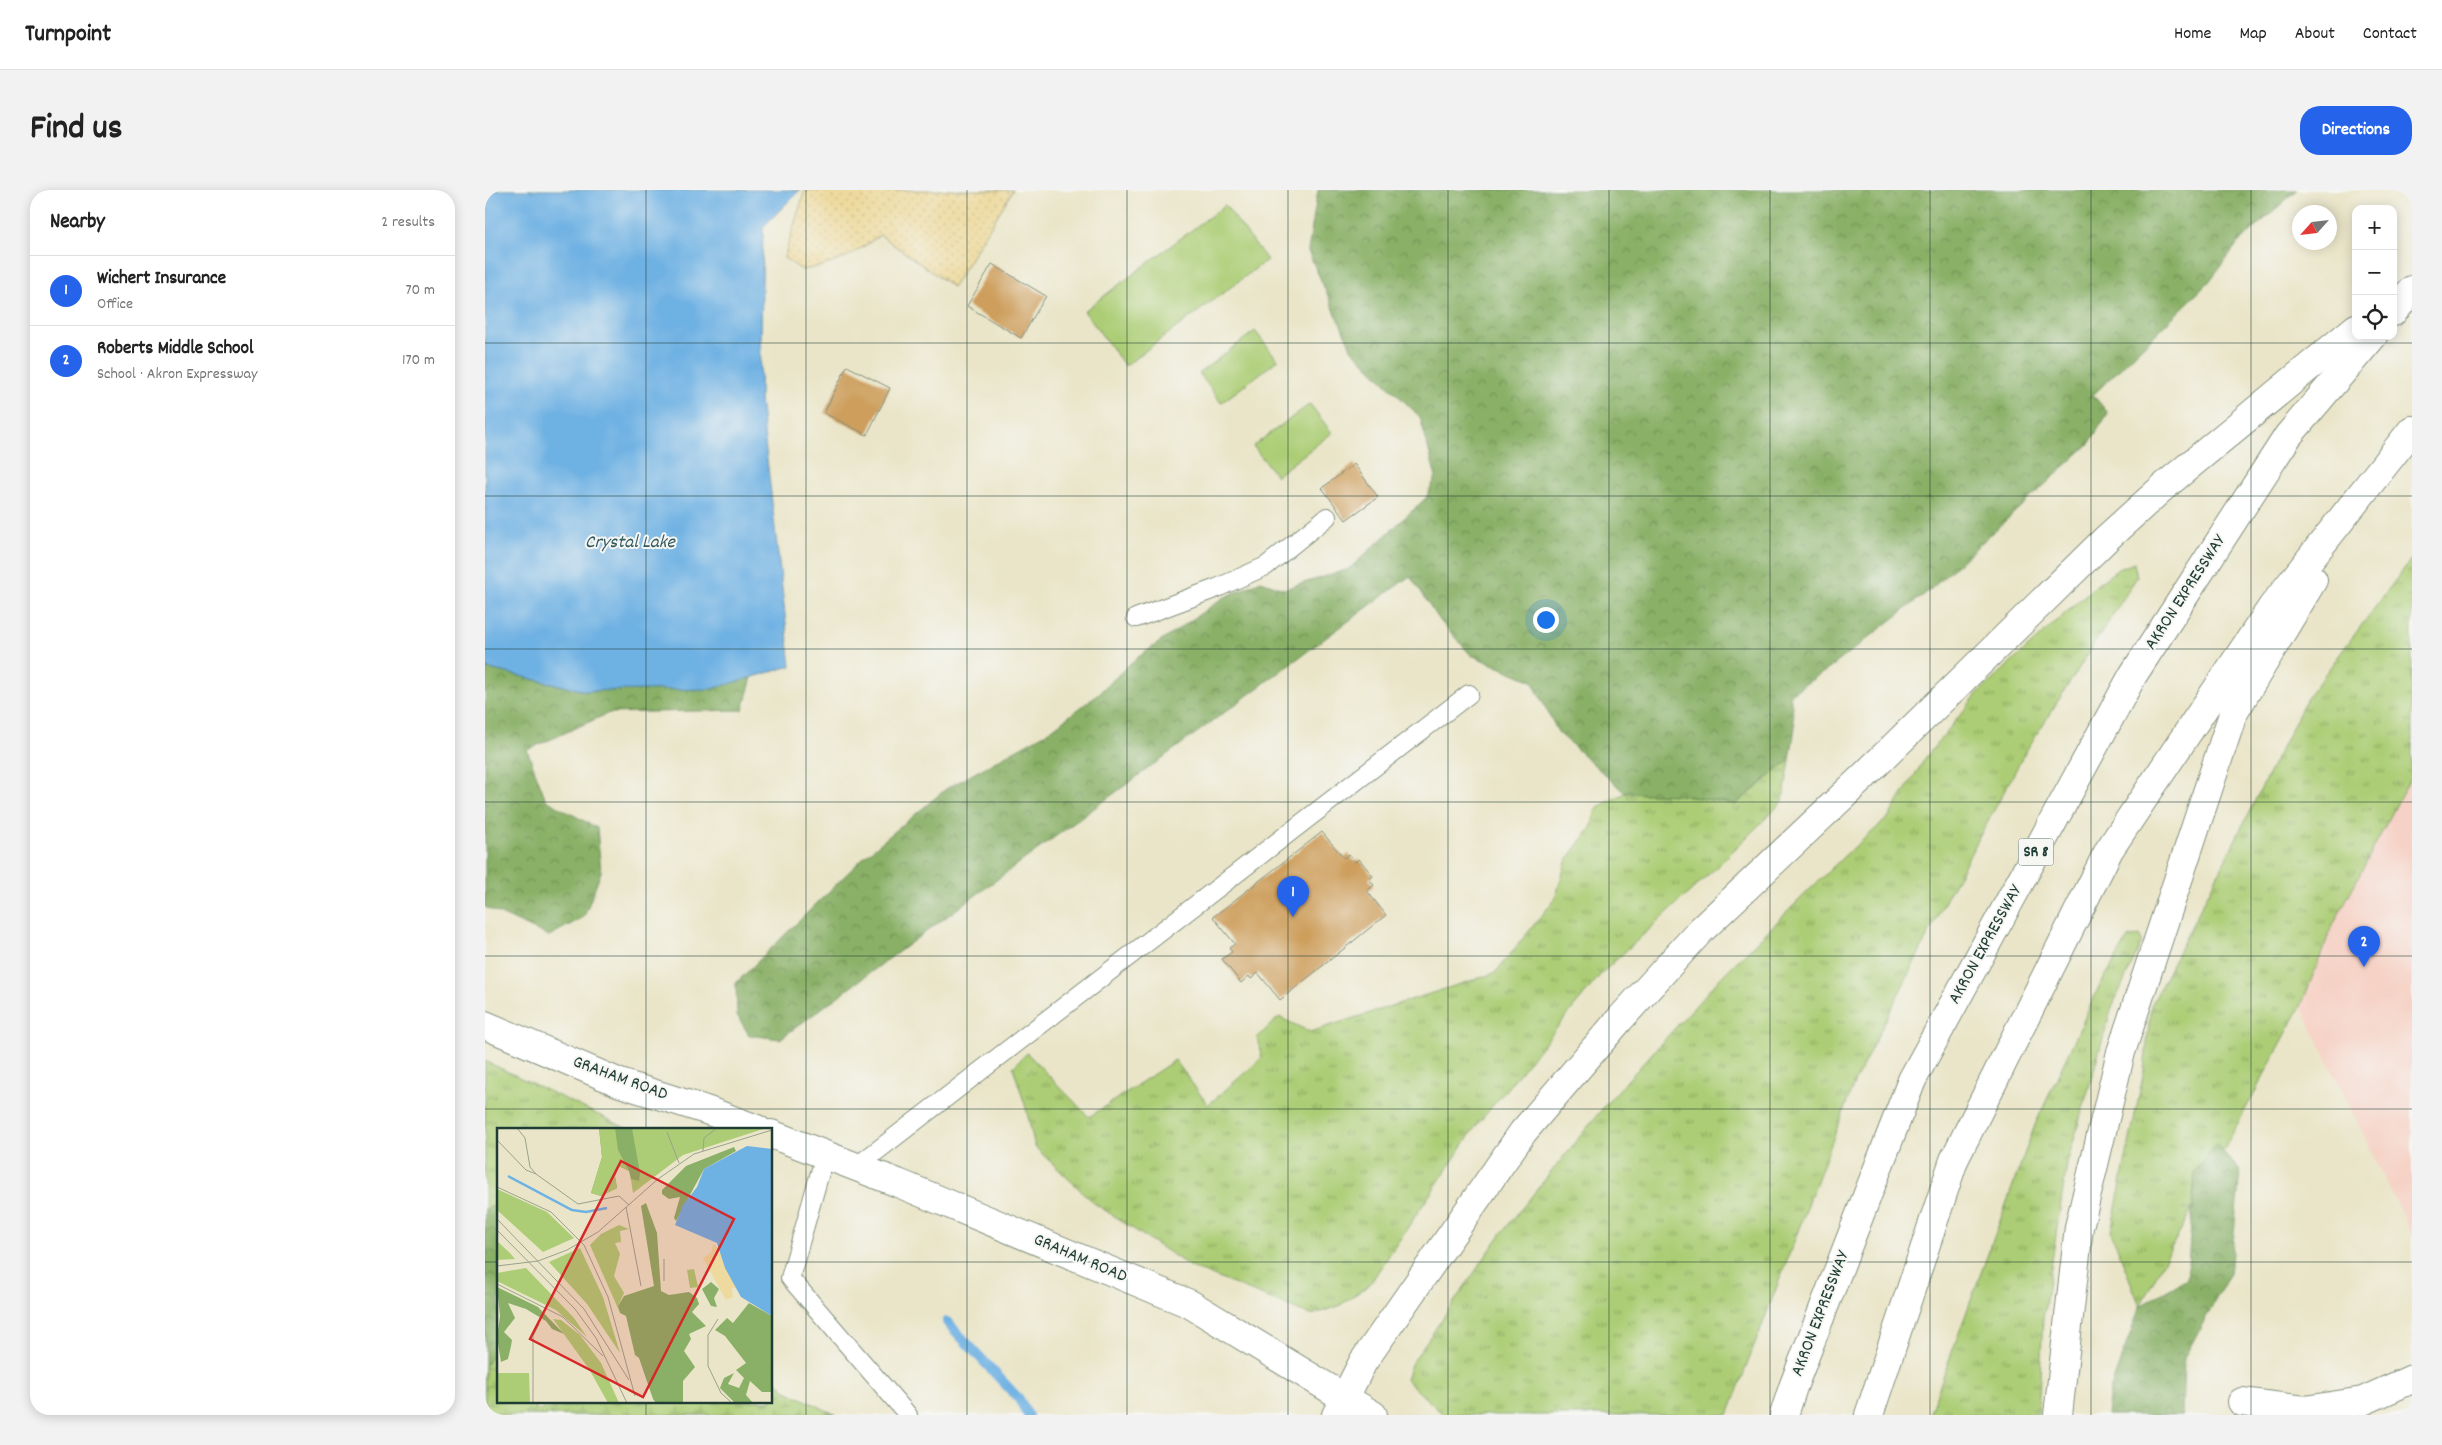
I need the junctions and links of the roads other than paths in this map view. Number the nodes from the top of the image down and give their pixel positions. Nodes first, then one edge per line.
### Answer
1 (2412, 282) edge
2 (2412, 290) edge
3 (2397, 295) edge
4 (2397, 307) edge
5 (2352, 331) edge
6 (2370, 340) edge
7 (2409, 433) edge
8 (1327, 517) dead end
9 (1136, 618) dead end
10 (1469, 694) dead end
11 (485, 1024) edge
12 (754, 1128) edge
13 (773, 1135) edge
14 (825, 1155) junction
15 (856, 1167) junction
16 (2412, 1379) edge
17 (2242, 1402) dead end
18 (1341, 1406) edge
19 (908, 1415) edge
20 (1373, 1415) edge
21 (1784, 1415) edge
22 (1869, 1415) edge
23 (2058, 1415) edge

1 - 3 main road
2 - 4 main road
5 - 18 main road
6 - 21 main road, AKRON EXPRESSWAY / SR 8
7 - 22 main road
7 - 23 main road
8 - 9 lane
10 - 15 lane
11 - 12 main road, GRAHAM ROAD
13 - 14 main road, GRAHAM ROAD
14 - 15 main road, GRAHAM ROAD
14 - 19 lane
15 - 18 main road, GRAHAM ROAD
16 - 17 main road
18 - 20 main road, GRAHAM ROAD

